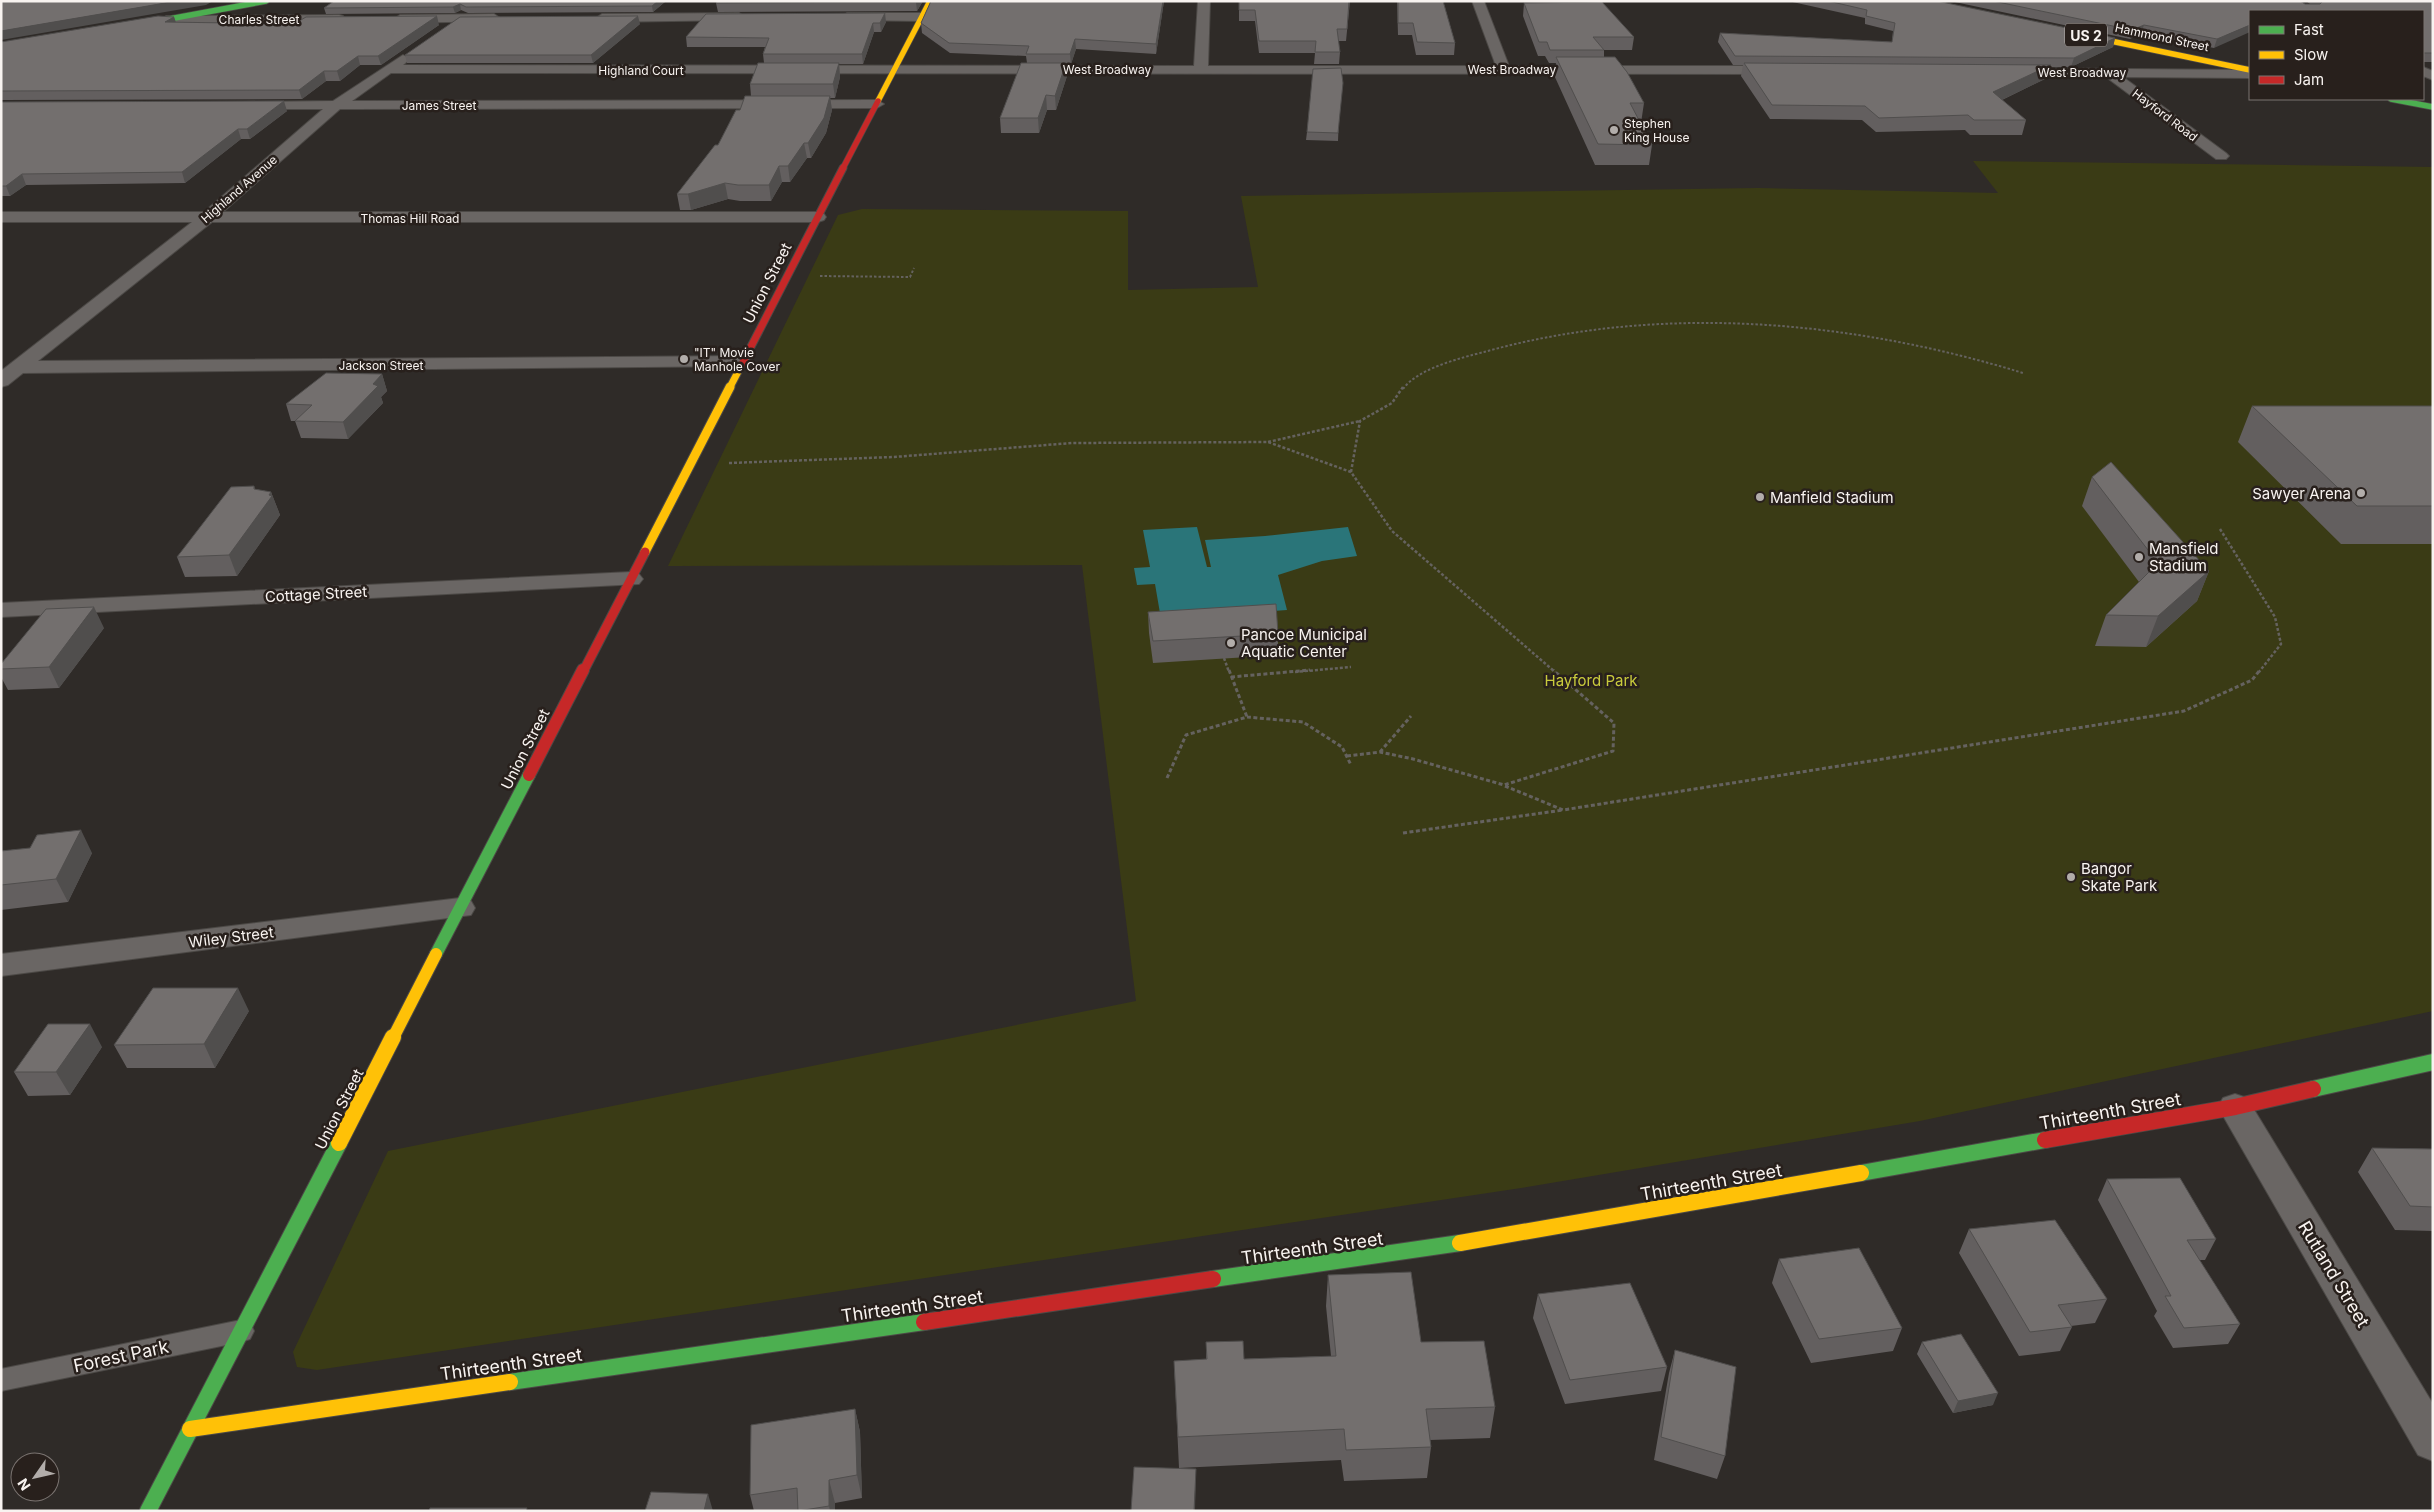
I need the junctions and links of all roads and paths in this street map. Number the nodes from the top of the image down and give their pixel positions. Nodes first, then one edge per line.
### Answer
1 (239, 1) edge
2 (266, 1) edge
3 (480, 1) edge
4 (930, 1) edge
5 (1204, 1) edge
6 (1478, 1) edge
7 (226, 9) junction
8 (754, 17) edge
9 (833, 17) edge
10 (922, 17) junction
11 (459, 18) junction
12 (508, 18) edge
13 (587, 18) edge
14 (352, 19) edge
15 (390, 19) edge
16 (166, 20) junction
17 (127, 26) edge
18 (2067, 31) edge
19 (435, 35) edge
20 (412, 52) edge
21 (1201, 68) junction
22 (1504, 68) junction
23 (388, 69) junction
24 (1792, 70) edge
25 (2249, 70) edge
26 (894, 71) junction
27 (2000, 72) edge
28 (2109, 73) junction
29 (2249, 74) edge
30 (2396, 100) edge
31 (877, 104) junction
32 (237, 105) edge
33 (336, 105) junction
34 (2433, 108) edge
35 (2221, 156) dead end
36 (818, 216) junction
37 (1, 217) edge
38 (207, 218) junction
39 (914, 268) dead end
40 (817, 276) dead end
41 (743, 362) junction
42 (19, 367) junction
43 (2023, 373) dead end
44 (1, 382) edge
45 (1360, 421) junction
46 (1268, 442) junction
47 (729, 463) dead end
48 (1351, 472) junction
49 (2220, 529) dead end
50 (631, 579) junction
51 (1, 610) edge
52 (1224, 658) edge
53 (1351, 667) dead end
54 (1231, 677) junction
55 (1412, 716) dead end
56 (1247, 718) junction
57 (1380, 752) junction
58 (1347, 756) junction
59 (1351, 765) dead end
60 (1166, 778) dead end
61 (1504, 786) junction
62 (1563, 810) junction
63 (1403, 834) dead end
64 (460, 908) junction
65 (1, 965) edge
66 (2433, 1062) edge
67 (2235, 1107) junction
68 (241, 1332) junction
69 (1, 1380) edge
70 (190, 1429) junction
71 (2433, 1442) edge
72 (148, 1511) edge

1 - 7 street
2 - 7 main road
3 - 11 street
4 - 10 main road, Union Street
5 - 21 street
6 - 22 street
7 - 16 main road
8 - 13 street
9 - 10 street
10 - 26 main road, Union Street
11 - 12 street
11 - 15 street
11 - 19 street
14 - 16 street, Charles Street
16 - 17 main road
18 - 25 main road, Hammond Street / US 2
20 - 23 street, Highland Avenue
21 - 22 street, West Broadway
21 - 26 street, West Broadway
22 - 24 street, West Broadway
23 - 26 street, Highland Court
23 - 33 street, Highland Avenue
26 - 31 main road, Union Street
27 - 28 street, West Broadway
28 - 29 street, West Broadway
28 - 35 street, Hayford Road
30 - 34 main road
31 - 33 street, James Street
31 - 36 main road, Union Street
32 - 33 street, James Street
33 - 38 street, Highland Avenue
36 - 38 street, Thomas Hill Road
36 - 41 main road, Union Street
37 - 38 street, Thomas Hill Road
38 - 42 street, Highland Avenue
39 - 40 path
41 - 42 street, Jackson Street
41 - 50 main road, Union Street
42 - 44 street, Highland Avenue
43 - 45 path
45 - 46 path
45 - 48 path
46 - 47 path
46 - 48 path
48 - 61 path
49 - 62 path
50 - 51 street, Cottage Street
50 - 64 main road, Union Street
52 - 54 path
53 - 54 path
54 - 56 path
55 - 57 path
56 - 58 path
56 - 60 path
57 - 58 path
57 - 61 path
58 - 59 path
61 - 62 path
62 - 63 path
64 - 65 street, Wiley Street
64 - 68 main road, Union Street
66 - 67 main road, Thirteenth Street
67 - 70 main road, Thirteenth Street
67 - 71 street, Rutland Street
68 - 69 lane, Forest Park
68 - 70 main road, Union Street
70 - 72 main road, Union Street

